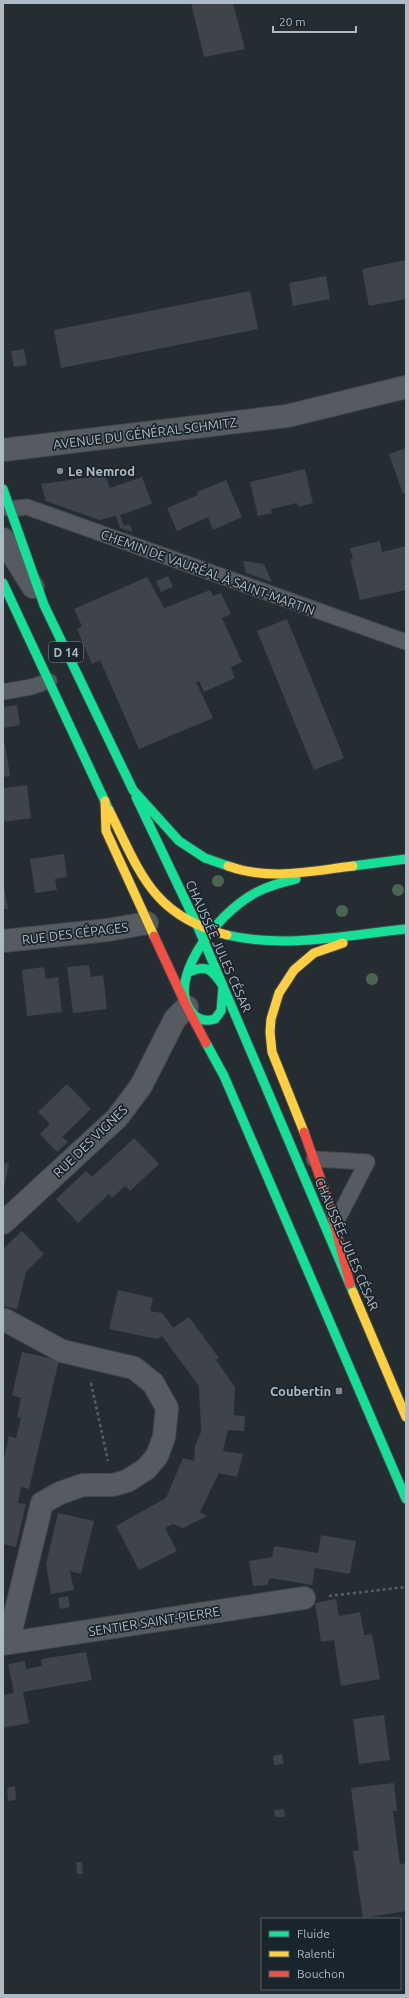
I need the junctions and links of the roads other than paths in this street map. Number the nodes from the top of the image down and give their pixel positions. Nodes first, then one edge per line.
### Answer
1 (406, 387) edge
2 (3, 450) edge
3 (3, 489) edge
4 (10, 509) junction
5 (3, 539) edge
6 (3, 583) edge
7 (44, 605) junction
8 (406, 642) edge
9 (49, 681) junction
10 (3, 692) edge
11 (133, 790) junction
12 (105, 801) junction
13 (406, 860) edge
14 (147, 923) junction
15 (197, 925) junction
16 (406, 930) edge
17 (212, 931) junction
18 (3, 941) edge
19 (204, 942) junction
20 (189, 972) junction
21 (223, 986) junction
22 (187, 1007) junction
23 (314, 1159) junction
24 (3, 1223) edge
25 (336, 1224) junction
26 (350, 1284) junction
27 (5, 1320) dead end
28 (406, 1417) edge
29 (406, 1499) edge
30 (304, 1598) road end
31 (5, 1643) edge

1 - 2 street, AVENUE DU GÉNÉRAL SCHMITZ
3 - 4 main road, CHAUSSÉE JULES CÉSAR / D 14
4 - 7 main road, CHAUSSÉE JULES CÉSAR / D 14
4 - 8 lane, CHEMIN DE VAURÉAL À SAINT-MARTIN
5 - 7 street
6 - 9 main road, D 14
7 - 11 main road, CHAUSSÉE JULES CÉSAR / D 14
9 - 10 lane
9 - 12 main road, D 14
11 - 13 main road
11 - 15 main road, CHAUSSÉE JULES CÉSAR / D 14
12 - 14 main road, D 14
12 - 15 main road
13 - 17 main road
14 - 18 street, RUE DES CÉPAGES
14 - 22 main road, D 14
15 - 17 main road
15 - 19 main road, CHAUSSÉE JULES CÉSAR / D 14
16 - 17 main road
16 - 23 main road
17 - 19 main road
19 - 20 main road
19 - 21 main road, CHAUSSÉE JULES CÉSAR / D 14
20 - 21 main road
20 - 22 main road
21 - 22 main road
21 - 26 main road, CHAUSSÉE JULES CÉSAR / D 14
22 - 24 street, RUE DES VIGNES
22 - 29 main road, D 14
23 - 25 main road
23 - 25 lane
25 - 26 main road
26 - 28 main road, CHAUSSÉE JULES CÉSAR / D 14
27 - 31 street
30 - 31 street, SENTIER SAINT-PIERRE

